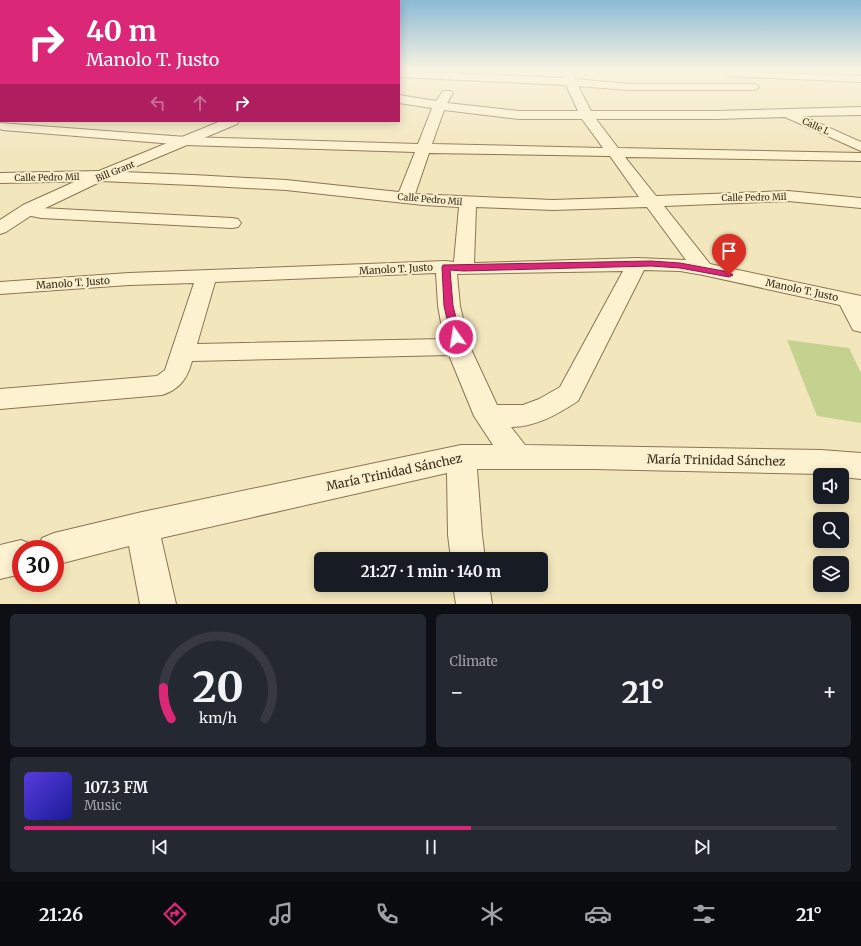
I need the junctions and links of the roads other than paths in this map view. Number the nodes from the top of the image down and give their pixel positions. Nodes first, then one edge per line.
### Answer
1 (444, 98) edge
2 (579, 98) edge
3 (762, 98) edge
4 (400, 99) edge
5 (439, 106) junction
6 (861, 111) edge
7 (785, 113) junction
8 (586, 115) junction
9 (230, 122) edge
10 (6, 125) edge
11 (186, 141) junction
12 (861, 147) edge
13 (424, 149) junction
14 (614, 152) junction
15 (861, 157) edge
16 (100, 176) junction
17 (0, 178) edge
18 (406, 198) junction
19 (650, 201) junction
20 (842, 201) junction
21 (468, 202) junction
22 (861, 203) edge
23 (28, 210) junction
24 (861, 218) edge
25 (232, 224) dead end
26 (0, 228) edge
27 (637, 264) junction
28 (455, 268) junction
29 (703, 270) junction
30 (206, 277) junction
31 (0, 288) edge
32 (854, 301) edge
33 (861, 325) edge
34 (458, 347) junction
35 (183, 353) junction
36 (0, 399) edge
37 (488, 416) junction
38 (461, 457) junction
39 (518, 458) junction
40 (861, 466) edge
41 (142, 528) junction
42 (64, 547) edge
43 (467, 552) edge
44 (12, 559) edge
45 (0, 562) edge
46 (472, 592) edge
47 (158, 604) edge
48 (474, 604) edge

1 - 5 street
2 - 8 street
3 - 7 street, Calle L
4 - 5 street
5 - 8 street
5 - 13 street
6 - 7 street
7 - 8 street
7 - 12 street, Calle L
8 - 14 street
9 - 11 street, Bill Grant
10 - 11 street
11 - 13 street
11 - 16 street, Bill Grant
13 - 14 street
13 - 18 street
14 - 15 street
14 - 19 street
16 - 17 street, Calle Pedro Mil
16 - 18 street, Calle Pedro Mil
16 - 23 street, Bill Grant
18 - 21 street, Calle Pedro Mil
19 - 20 street, Calle Pedro Mil
19 - 21 street, Calle Pedro Mil
19 - 29 street
20 - 22 street, Calle Pedro Mil
20 - 24 street
21 - 28 street
23 - 25 street
23 - 26 street, Bill Grant
27 - 28 street, Manolo T. Justo
27 - 29 street, Manolo T. Justo
27 - 37 street
28 - 30 street, Manolo T. Justo
28 - 34 street
29 - 32 street, Manolo T. Justo
30 - 31 street, Manolo T. Justo
30 - 35 street
32 - 33 street
34 - 35 street
34 - 37 street
35 - 36 street
37 - 39 street
38 - 39 street, María Trinidad Sánchez
38 - 41 street, María Trinidad Sánchez
38 - 43 street
39 - 40 street, María Trinidad Sánchez
41 - 42 street, María Trinidad Sánchez
41 - 47 street
44 - 45 street
46 - 48 street

